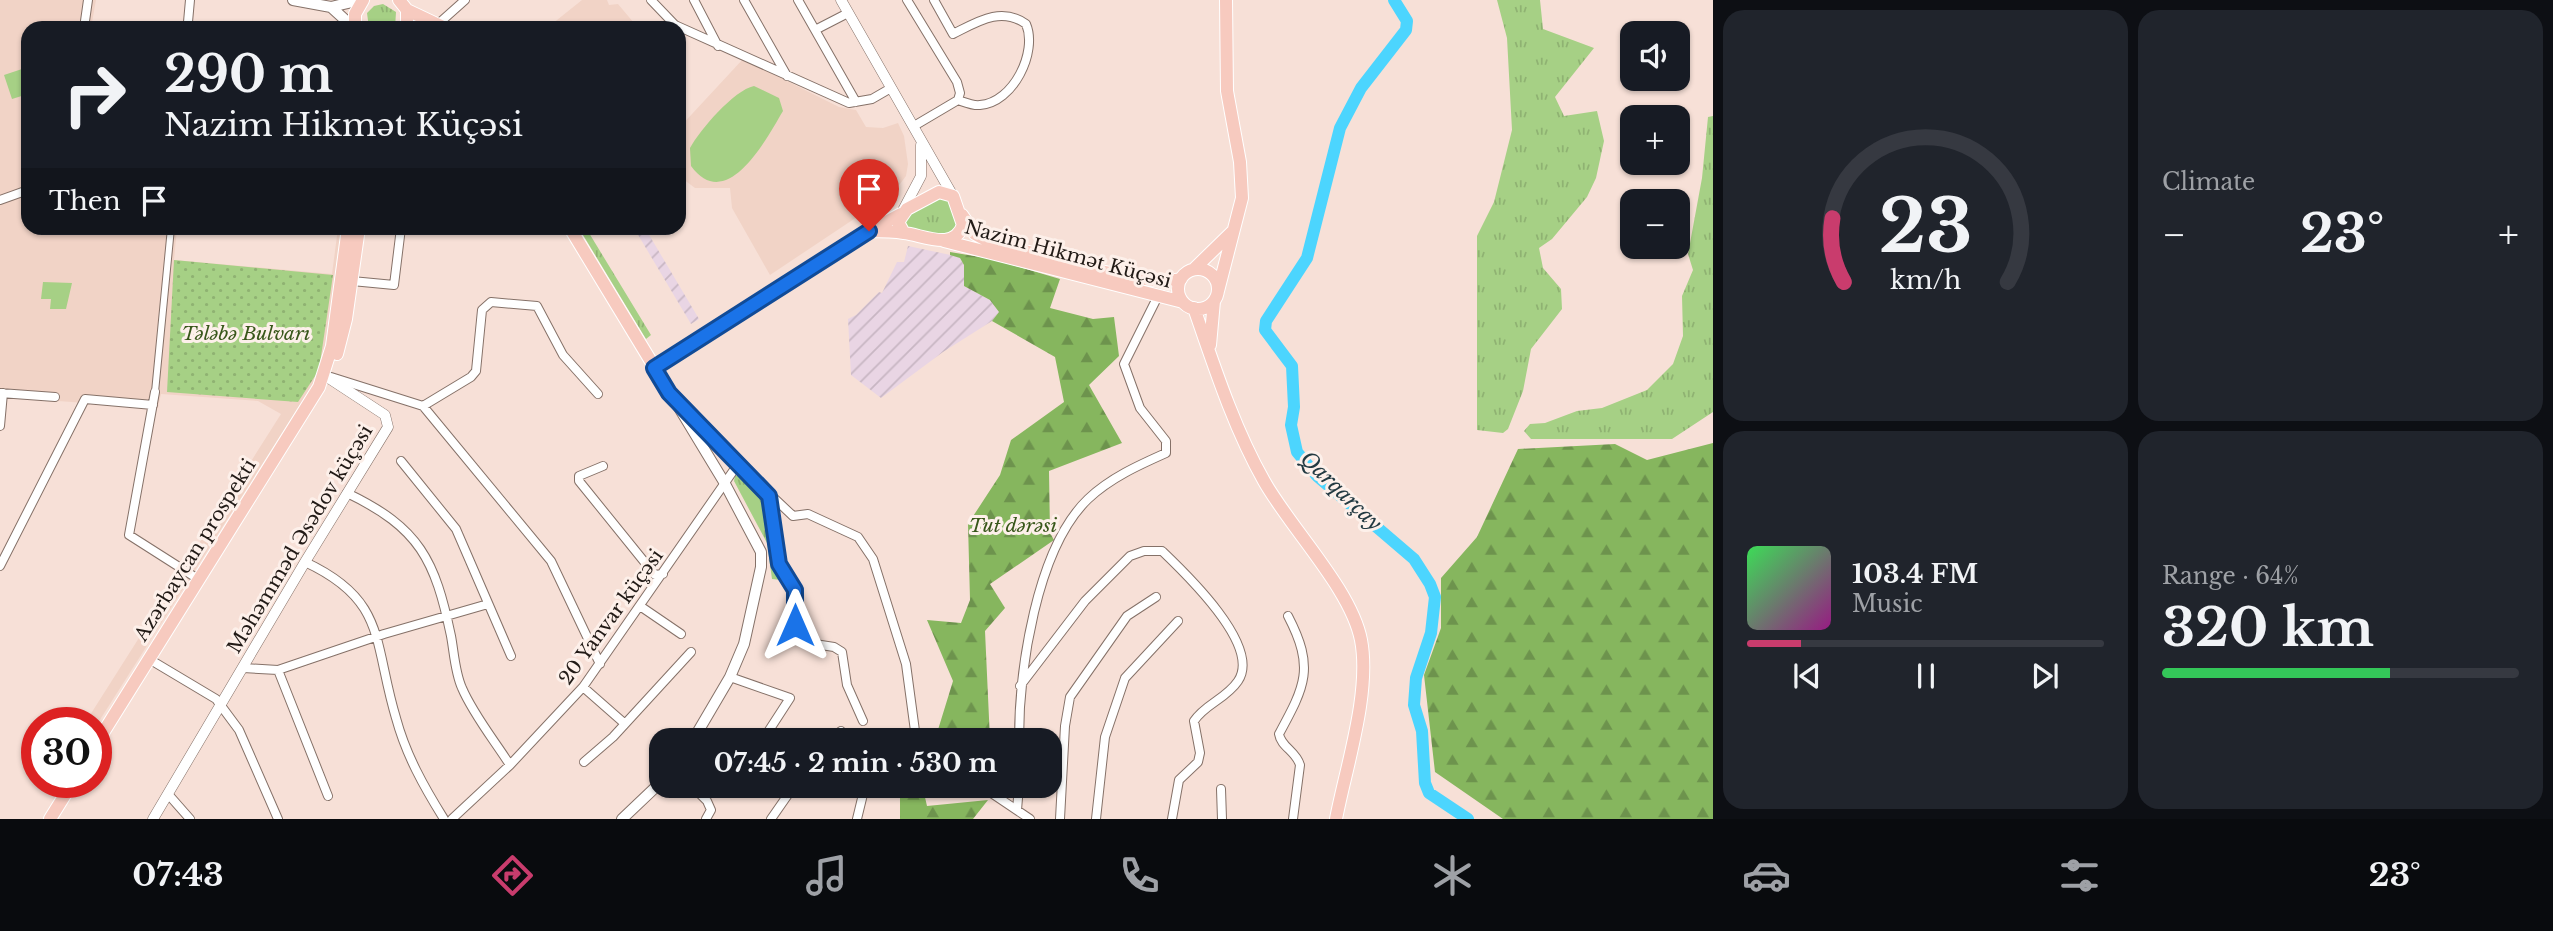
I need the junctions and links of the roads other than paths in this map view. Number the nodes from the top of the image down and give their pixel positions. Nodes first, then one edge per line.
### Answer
1 (88, 0) edge
2 (190, 0) edge
3 (293, 0) edge
4 (362, 0) edge
5 (465, 0) edge
6 (651, 0) edge
7 (694, 0) edge
8 (744, 0) edge
9 (798, 0) edge
10 (841, 0) edge
11 (907, 0) edge
12 (934, 0) edge
13 (1227, 0) edge
14 (403, 5) edge
15 (331, 7) junction
16 (848, 13) junction
17 (85, 21) edge
18 (188, 21) edge
19 (346, 21) edge
20 (354, 21) edge
21 (430, 21) edge
22 (441, 21) edge
23 (671, 21) edge
24 (686, 30) edge
25 (815, 30) junction
26 (718, 46) junction
27 (788, 76) junction
28 (891, 88) junction
29 (958, 100) junction
30 (856, 102) junction
31 (914, 127) junction
32 (920, 138) junction
33 (21, 192) edge
34 (953, 196) junction
35 (0, 200) edge
36 (901, 214) junction
37 (962, 215) junction
38 (869, 231) junction
39 (1234, 231) junction
40 (904, 233) junction
41 (170, 235) edge
42 (349, 235) edge
43 (356, 235) edge
44 (400, 235) edge
45 (574, 235) edge
46 (944, 241) junction
47 (351, 244) junction
48 (1194, 269) junction
49 (1181, 279) junction
50 (352, 281) junction
51 (1216, 296) junction
52 (1157, 298) junction
53 (1189, 305) junction
54 (1211, 356) junction
55 (656, 368) junction
56 (324, 375) junction
57 (155, 392) joint
58 (1, 393) edge
59 (598, 394) dead end
60 (671, 395) junction
61 (55, 397) dead end
62 (153, 405) junction
63 (423, 406) junction
64 (0, 426) edge
65 (401, 461) dead end
66 (738, 464) junction
67 (603, 466) dead end
68 (724, 482) junction
69 (346, 493) junction
70 (769, 496) junction
71 (304, 562) junction
72 (0, 566) edge
73 (663, 574) junction
74 (198, 579) junction
75 (1156, 597) dead end
76 (488, 604) junction
77 (640, 606) junction
78 (446, 614) junction
79 (1287, 616) dead end
80 (1178, 621) dead end
81 (681, 634) dead end
82 (377, 636) junction
83 (691, 652) dead end
84 (511, 656) dead end
85 (149, 659) junction
86 (600, 664) junction
87 (243, 668) junction
88 (278, 670) junction
89 (730, 677) junction
90 (583, 687) junction
91 (1020, 687) junction
92 (221, 706) junction
93 (112, 718) edge
94 (863, 721) dead end
95 (624, 723) junction
96 (701, 728) edge
97 (774, 728) edge
98 (915, 728) edge
99 (1019, 728) edge
100 (584, 762) dead end
101 (510, 765) junction
102 (1222, 789) dead end
103 (649, 793) edge
104 (169, 794) junction
105 (328, 796) dead end
106 (62, 798) edge
107 (704, 798) edge
108 (786, 798) edge
109 (862, 798) edge
110 (999, 798) edge
111 (1018, 798) edge
112 (1017, 810) junction
113 (51, 816) edge
114 (153, 819) edge
115 (190, 819) edge
116 (278, 819) edge
117 (444, 819) edge
118 (452, 819) edge
119 (622, 819) edge
120 (706, 819) edge
121 (771, 819) edge
122 (857, 819) edge
123 (1030, 819) edge
124 (1060, 819) edge
125 (1096, 819) edge
126 (1172, 819) edge
127 (1222, 819) edge
128 (1293, 819) edge
129 (1336, 819) edge

1 - 17 street
2 - 18 street
3 - 15 main road
4 - 15 main road
4 - 20 main road
5 - 22 street
6 - 23 street
7 - 26 street
8 - 27 street
9 - 25 street
10 - 16 street
11 - 29 street
12 - 29 street
13 - 39 main road
14 - 21 main road
15 - 19 main road
16 - 25 street
16 - 28 street
24 - 26 street
25 - 30 street
26 - 27 street
27 - 30 street
28 - 30 street
28 - 31 street
29 - 31 street
31 - 32 street
32 - 34 street
32 - 36 street
33 - 35 street
34 - 36 main road
34 - 37 main road
36 - 38 main road
36 - 40 main road
37 - 46 main road
37 - 49 main road, Nazim Hikmət Küçəsi
38 - 40 main road
38 - 55 main road
39 - 48 main road
39 - 51 main road
40 - 46 main road
41 - 57 street
42 - 47 main road, Azərbaycan prospekti
43 - 47 main road, Azərbaycan prospekti
44 - 50 street
45 - 55 main road
46 - 52 main road, Nazim Hikmət Küçəsi
47 - 50 main road, Azərbaycan prospekti
47 - 56 main road, Azərbaycan prospekti
48 - 49 main road
48 - 51 main road
49 - 53 main road
50 - 56 main road, Azərbaycan prospekti
51 - 53 main road
51 - 54 main road
52 - 53 main road, Nazim Hikmət Küçəsi
52 - 91 street
53 - 54 main road
54 - 129 main road
55 - 60 main road
56 - 63 street
56 - 69 street, Məhəmməd Əsədov küçəsi
56 - 74 main road, Azərbaycan prospekti
57 - 62 street
58 - 61 street
58 - 64 street
59 - 63 street
60 - 66 street
60 - 68 main road
62 - 72 street
62 - 74 street
63 - 86 street
65 - 76 street
66 - 68 street, 20 Yanvar küçəsi
66 - 70 street
67 - 73 street
68 - 73 street, 20 Yanvar küçəsi
68 - 89 main road
69 - 71 street, Məhəmməd Əsədov küçəsi
69 - 78 street
70 - 94 street
70 - 98 street
71 - 82 street
71 - 87 street, Məhəmməd Əsədov küçəsi
73 - 77 street, 20 Yanvar küçəsi
74 - 85 main road, Azərbaycan prospekti
75 - 124 street
76 - 78 street
76 - 84 street
77 - 81 street
77 - 86 street, 20 Yanvar küçəsi
78 - 82 street
78 - 101 street
79 - 128 street
80 - 125 street
82 - 88 street
82 - 117 street
83 - 95 street
85 - 92 street
85 - 93 main road, Azərbaycan prospekti
86 - 90 street, 20 Yanvar küçəsi
87 - 88 street
87 - 92 street, Məhəmməd Əsədov küçəsi
88 - 105 street
89 - 96 main road
89 - 97 street
90 - 95 street
90 - 101 street, 20 Yanvar küçəsi
91 - 99 street
91 - 126 street
92 - 104 street, Məhəmməd Əsədov küçəsi
92 - 116 street
95 - 100 street
101 - 118 street, 20 Yanvar küçəsi
102 - 127 street
103 - 119 main road
104 - 114 street, Məhəmməd Əsədov küçəsi
104 - 115 street
106 - 113 main road
107 - 120 street
108 - 121 street
109 - 122 street
110 - 112 street
111 - 112 street
112 - 123 street

